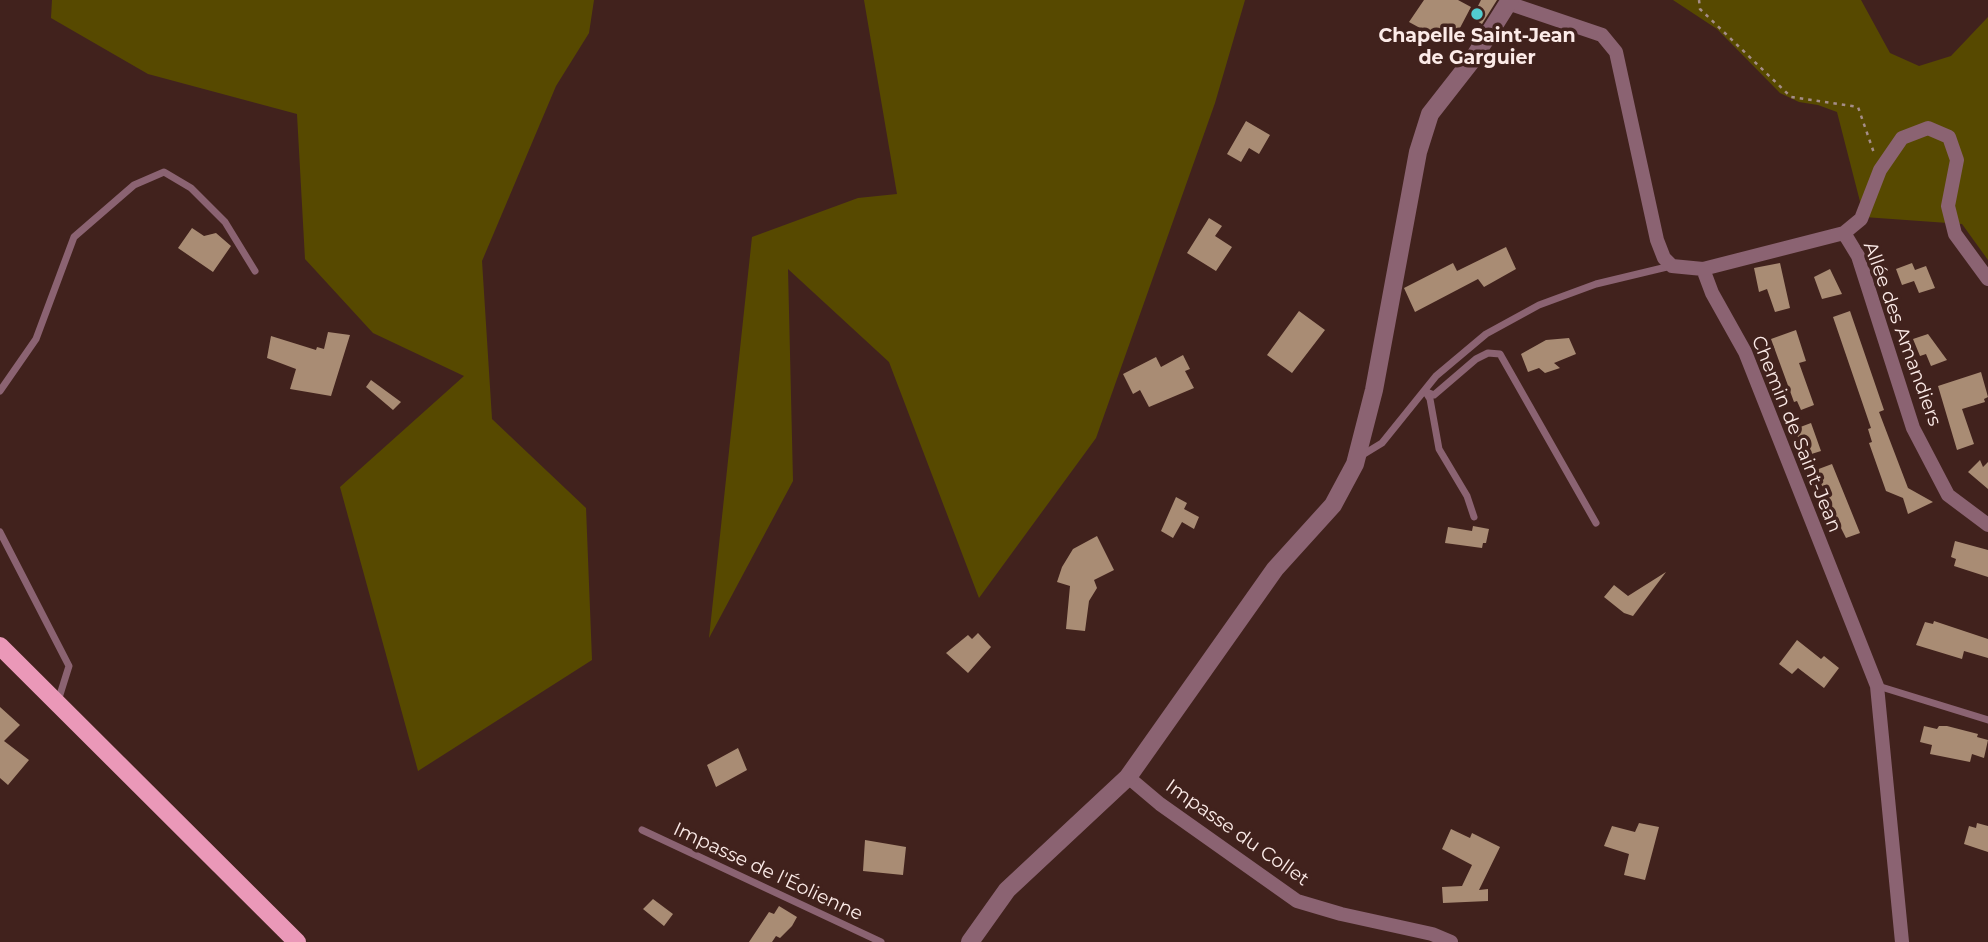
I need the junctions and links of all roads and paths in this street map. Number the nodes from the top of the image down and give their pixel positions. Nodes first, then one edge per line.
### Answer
1 (1699, 0) edge
2 (1509, 2) edge
3 (1880, 170) junction
4 (1844, 233) junction
5 (1672, 266) junction
6 (1703, 269) junction
7 (255, 271) dead end
8 (1988, 279) edge
9 (0, 391) edge
10 (1424, 391) junction
11 (1357, 459) junction
12 (1474, 517) dead end
13 (1596, 523) dead end
14 (1988, 525) edge
15 (0, 532) edge
16 (0, 646) edge
17 (1877, 686) junction
18 (58, 702) junction
19 (1988, 720) edge
20 (1128, 777) junction
21 (642, 830) dead end
22 (297, 942) edge
23 (881, 942) edge
24 (970, 942) edge
25 (1451, 942) edge
26 (1902, 942) edge

1 - 3 path
2 - 5 street
2 - 11 street
3 - 4 street
3 - 8 street
4 - 6 street, Allée des Amandiers
4 - 14 street, Allée des Amandiers
5 - 6 street
5 - 10 lane
6 - 17 street, Chemin de Saint-Jean
7 - 9 lane
10 - 11 lane
10 - 12 lane
10 - 13 lane
11 - 20 street
15 - 18 lane
16 - 18 main road
17 - 19 lane
17 - 26 street, Chemin de Saint-Jean
18 - 22 main road
20 - 24 street
20 - 25 street, Impasse du Collet
21 - 23 lane, Impasse de l'Éolienne

